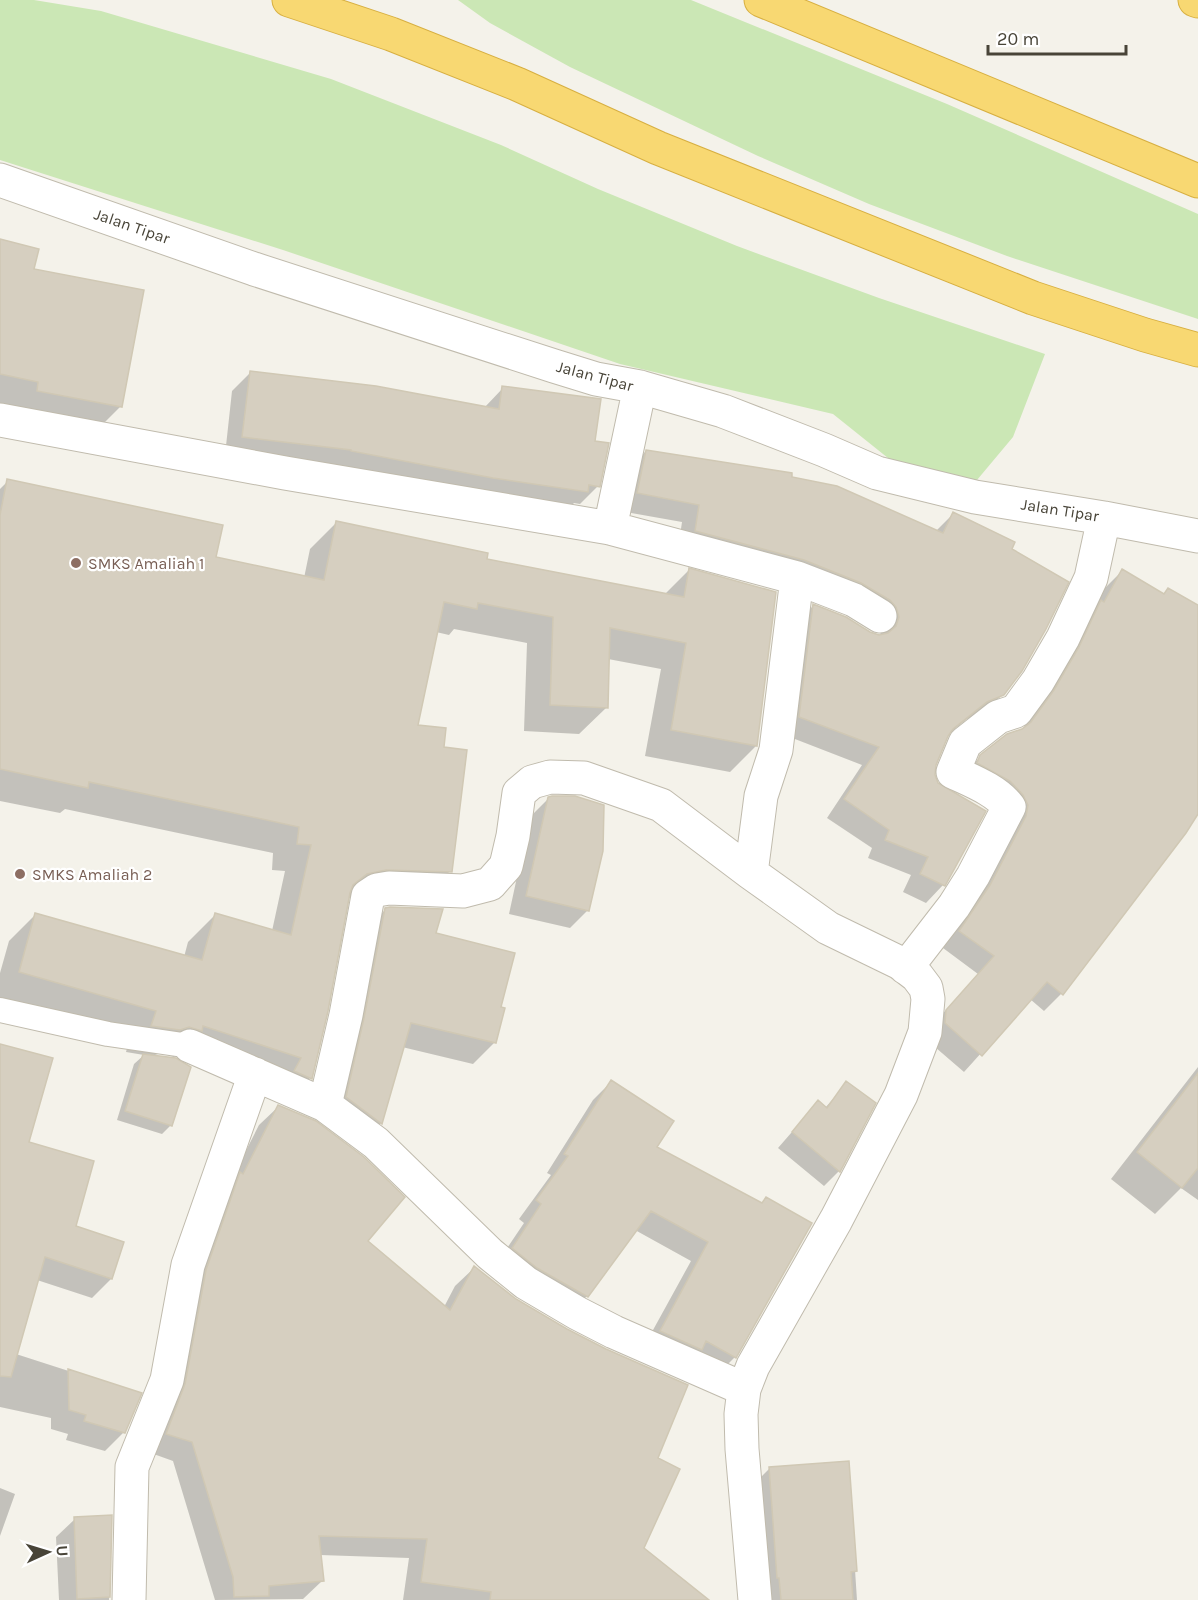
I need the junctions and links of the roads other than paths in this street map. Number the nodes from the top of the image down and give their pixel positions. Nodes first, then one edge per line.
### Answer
1 (289, 0) edge
2 (761, 0) edge
3 (327, 7) edge
4 (0, 180) edge
5 (1198, 181) edge
6 (1198, 350) edge
7 (640, 387) junction
8 (0, 420) edge
9 (1104, 518) junction
10 (610, 528) junction
11 (1198, 536) edge
12 (797, 578) junction
13 (880, 616) dead end
14 (751, 873) junction
15 (906, 968) junction
16 (0, 1011) edge
17 (190, 1046) joint
18 (255, 1074) junction
19 (325, 1105) junction
20 (744, 1389) junction
21 (129, 1600) edge
22 (755, 1600) edge

1 - 3 highway
2 - 5 highway
3 - 6 highway
4 - 7 street, Jalan Tipar
7 - 9 street, Jalan Tipar
7 - 10 street
8 - 10 street
9 - 11 street, Jalan Tipar
9 - 15 street
10 - 12 street
12 - 13 street
12 - 14 street
14 - 15 street
14 - 19 street
15 - 20 street
16 - 17 lane
17 - 18 street
18 - 19 street
18 - 21 street
19 - 20 street
20 - 22 street

